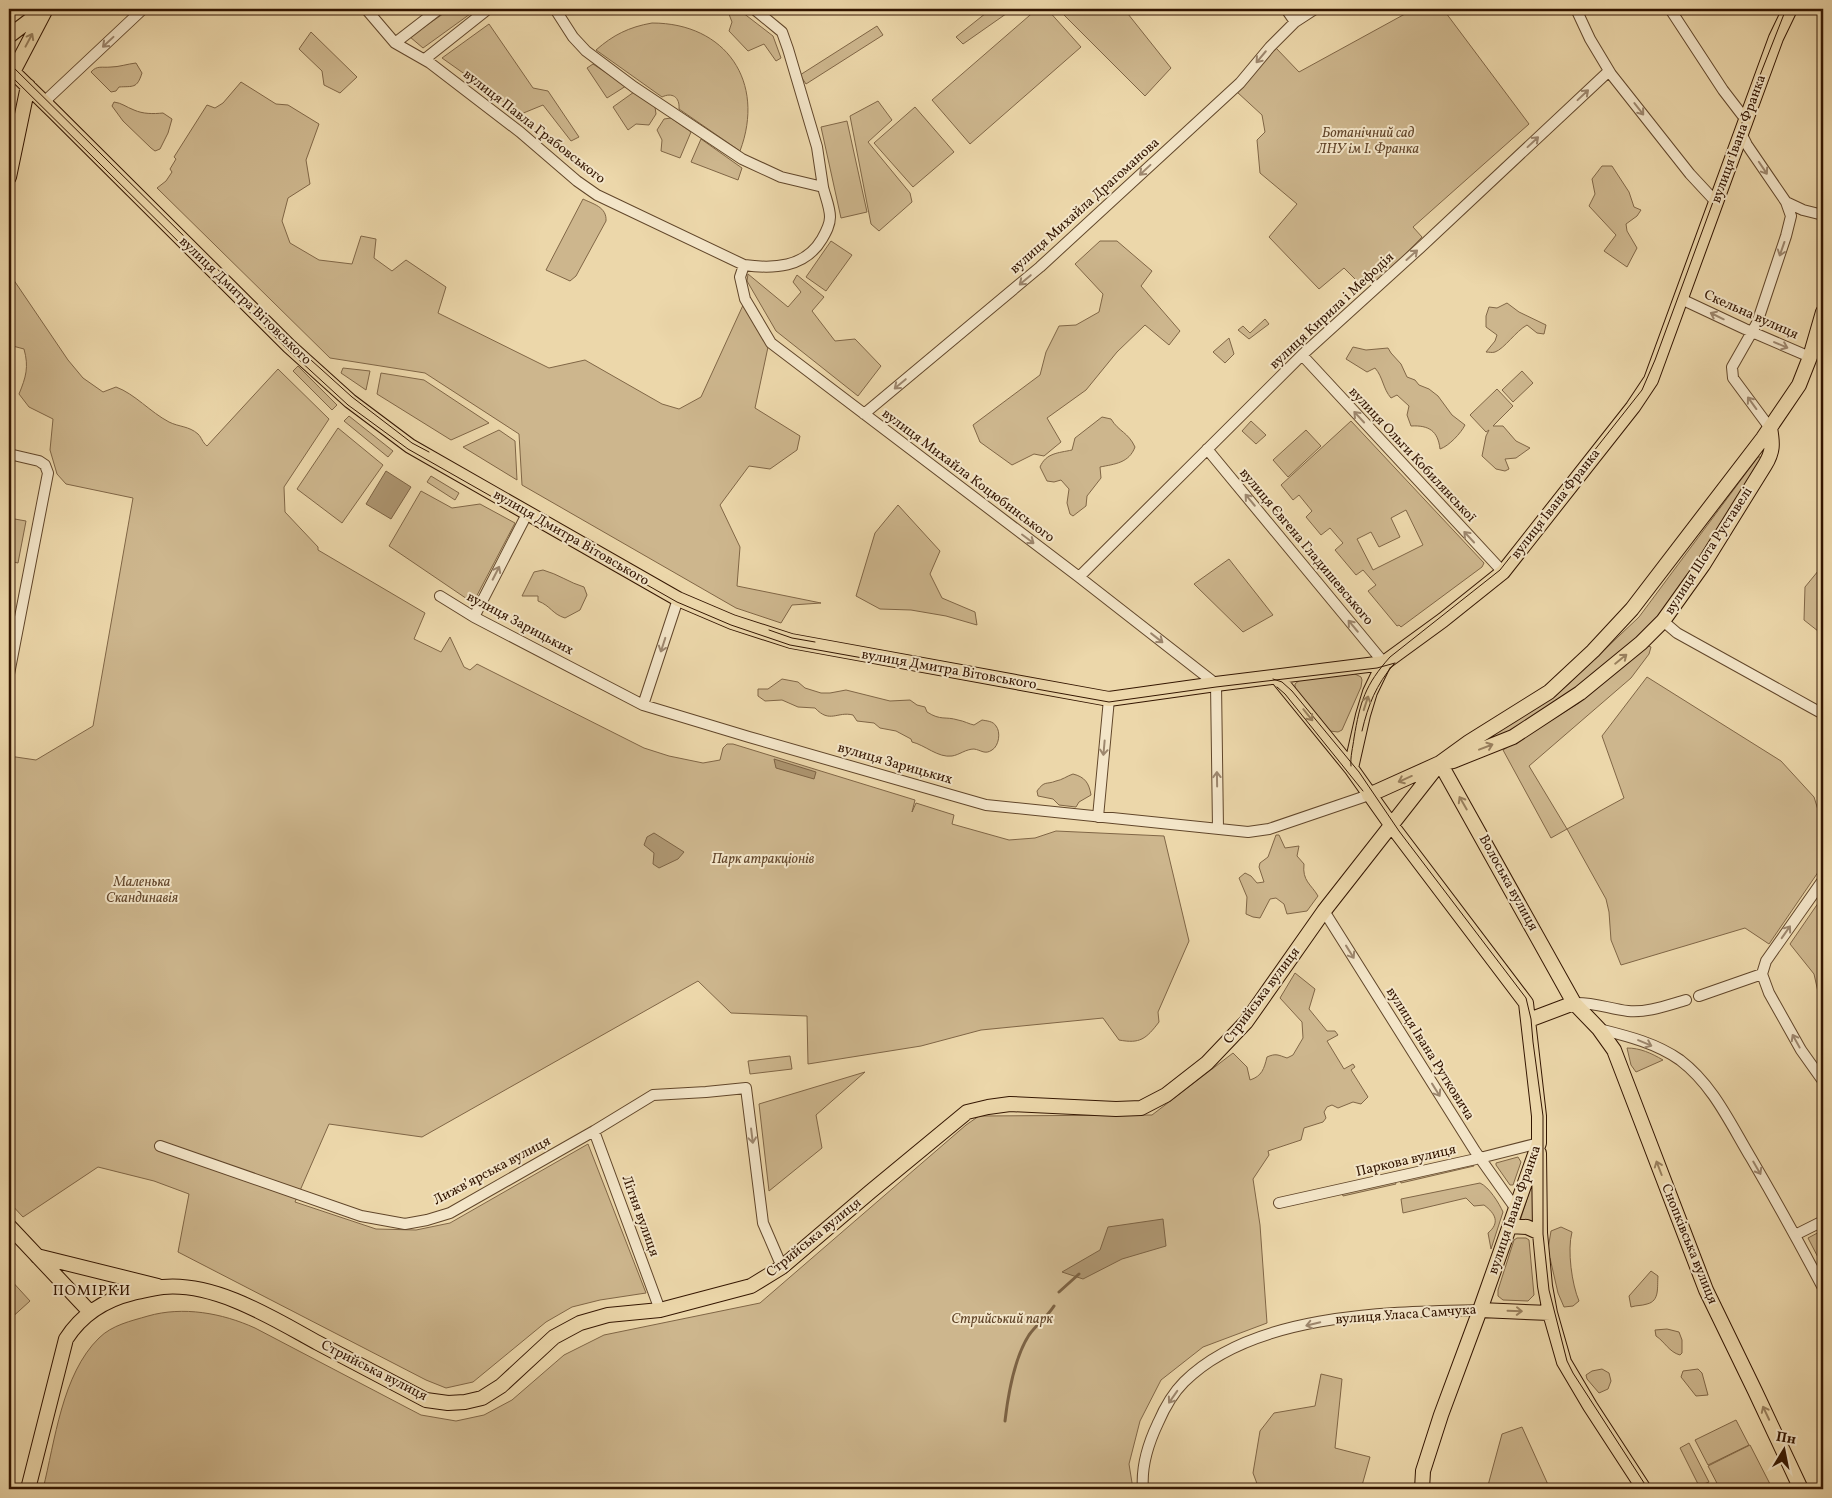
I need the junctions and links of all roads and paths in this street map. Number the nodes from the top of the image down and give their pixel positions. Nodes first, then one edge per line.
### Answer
1 (46, 9) edge
2 (144, 9) edge
3 (366, 9) edge
4 (439, 9) edge
5 (488, 9) edge
6 (555, 9) edge
7 (754, 9) edge
8 (1286, 9) edge
9 (1315, 9) edge
10 (1576, 9) edge
11 (1670, 9) edge
12 (1790, 9) edge
13 (1295, 22) junction
14 (9, 36) edge
15 (395, 43) junction
16 (425, 59) junction
17 (11, 70) edge
18 (1608, 71) junction
19 (28, 86) junction
20 (44, 102) junction
21 (1743, 126) junction
22 (9, 177) edge
23 (823, 186) junction
24 (1716, 202) junction
25 (1786, 202) junction
26 (1823, 215) edge
27 (744, 265) junction
28 (1680, 302) junction
29 (1823, 312) edge
30 (1752, 332) junction
31 (1302, 355) junction
32 (1810, 357) junction
33 (864, 414) junction
34 (1770, 428) junction
35 (1207, 449) junction
36 (9, 454) edge
37 (528, 512) junction
38 (1502, 572) junction
39 (1079, 578) junction
40 (440, 596) dead end
41 (678, 599) junction
42 (474, 617) junction
43 (1663, 622) junction
44 (1384, 663) junction
45 (9, 674) edge
46 (1277, 677) junction
47 (1216, 684) junction
48 (1109, 699) junction
49 (643, 705) junction
50 (1823, 714) edge
51 (1440, 763) junction
52 (1351, 768) junction
53 (1369, 795) junction
54 (1098, 816) junction
55 (1392, 826) junction
56 (1218, 828) junction
57 (1823, 880) edge
58 (1324, 911) junction
59 (1762, 974) junction
60 (1699, 996) dead end
61 (1686, 1000) dead end
62 (1574, 1003) junction
63 (1529, 1020) junction
64 (1599, 1029) junction
65 (1823, 1081) edge
66 (594, 1131) junction
67 (1539, 1142) junction
68 (160, 1146) dead end
69 (1481, 1158) junction
70 (1279, 1203) dead end
71 (1516, 1209) junction
72 (1823, 1221) edge
73 (9, 1226) edge
74 (1510, 1226) junction
75 (1540, 1233) junction
76 (1795, 1235) junction
77 (37, 1256) junction
78 (782, 1267) junction
79 (164, 1287) junction
80 (1823, 1288) edge
81 (660, 1310) junction
82 (1480, 1310) junction
83 (90, 1312) junction
84 (1550, 1313) junction
85 (28, 1489) edge
86 (1143, 1489) edge
87 (1422, 1489) edge
88 (1644, 1489) edge
89 (1801, 1489) edge

1 - 14 main road
17 -> 1 main road
2 -> 20 street
3 - 15 street, вулиця Павла Грабовського
4 - 15 street
5 - 16 street
6 - 23 street
7 - 23 street, вулиця Павла Грабовського
8 - 13 street
9 - 13 street, вулиця Михайла Драгоманова
10 - 18 street
11 - 21 street
12 - 21 main road, вулиця Івана Франка
13 -> 33 street, вулиця Михайла Драгоманова
15 - 16 street, вулиця Павла Грабовського
16 - 27 street, вулиця Павла Грабовського
17 - 19 main road, вулиця Дмитра Вітовського
18 -> 24 street
31 -> 18 street, вулиця Кирила і Мефодія
19 - 20 main road, вулиця Дмитра Вітовського
19 - 22 main road
20 - 37 main road, вулиця Дмитра Вітовського
21 - 24 main road, вулиця Івана Франка
21 -> 25 street
23 - 27 street, вулиця Павла Грабовського
24 - 28 main road, вулиця Івана Франка
25 - 26 street
25 -> 30 street
27 - 33 street, вулиця Михайла Коцюбинського
30 -> 28 street, Скельна вулиця
28 - 38 main road, вулиця Івана Франка
29 - 32 main road, вулиця Шота Руставелі
30 -> 32 street, Скельна вулиця
34 -> 30 street
31 - 35 street, вулиця Кирила і Мефодія
38 -> 31 street, вулиця Ольги Кобилянської
32 - 34 main road, вулиця Шота Руставелі
33 -> 39 street, вулиця Михайла Коцюбинського
34 - 43 main road, вулиця Шота Руставелі
34 - 51 main road, вулиця Шота Руставелі
35 - 39 street, вулиця Кирила і Мефодія
44 -> 35 street, вулиця Євгена Гладишевського
36 - 45 street
37 - 41 main road, вулиця Дмитра Вітовського
42 -> 37 street
38 - 44 main road, вулиця Івана Франка
39 -> 47 street, вулиця Михайла Коцюбинського
40 - 42 street, вулиця Зарицьких
41 - 48 main road, вулиця Дмитра Вітовського
41 -> 49 street
42 - 49 street, вулиця Зарицьких
43 - 50 street
51 -> 43 main road, вулиця Шота Руставелі
44 - 46 main road, вулиця Дмитра Вітовського
52 -> 44 main road
46 - 47 main road, вулиця Дмитра Вітовського
46 -> 52 main road, вулиця Івана Франка
47 - 48 main road, вулиця Дмитра Вітовського
56 -> 47 street
48 -> 54 street
49 - 54 street, вулиця Зарицьких
51 -> 53 main road
51 - 55 main road, вулиця Шота Руставелі
62 -> 51 main road, Волоська вулиця
52 - 53 main road, вулиця Івана Франка
53 - 55 main road, вулиця Івана Франка
53 - 56 street, вулиця Зарицьких
54 - 56 street, вулиця Зарицьких
55 - 58 main road, Стрийська вулиця
55 - 63 main road, вулиця Івана Франка
59 -> 57 street
58 -> 69 street, вулиця Івана Рутковича
58 - 78 main road, Стрийська вулиця
59 - 60 street
65 -> 59 street
61 - 62 street
62 - 63 main road
62 - 64 main road, Снопківська вулиця
63 - 67 main road, вулиця Івана Франка
64 -> 76 street
89 -> 64 main road, Снопківська вулиця
66 - 68 street, Лижвʼярська вулиця
66 -> 78 street, Лижвʼярська вулиця
66 - 81 street, Літня вулиця
67 - 69 street, Паркова вулиця
67 - 71 main road, вулиця Івана Франка
67 - 75 main road
69 - 70 street, Паркова вулиця
69 - 71 street, вулиця Івана Рутковича
71 - 74 main road, вулиця Івана Франка
72 - 76 street
73 - 77 main road
74 - 75 main road
74 - 82 main road, вулиця Івана Франка
75 - 84 main road
76 - 80 street
77 - 79 main road
77 - 83 main road
78 - 81 main road, Стрийська вулиця
79 - 81 main road, Стрийська вулиця
79 - 83 main road, Стрийська вулиця
82 -> 84 main road, вулиця Уласа Самчука
82 -> 86 street, вулиця Уласа Самчука
82 - 87 main road, вулиця Івана Франка
83 - 85 main road, Стрийська вулиця
84 - 88 main road

